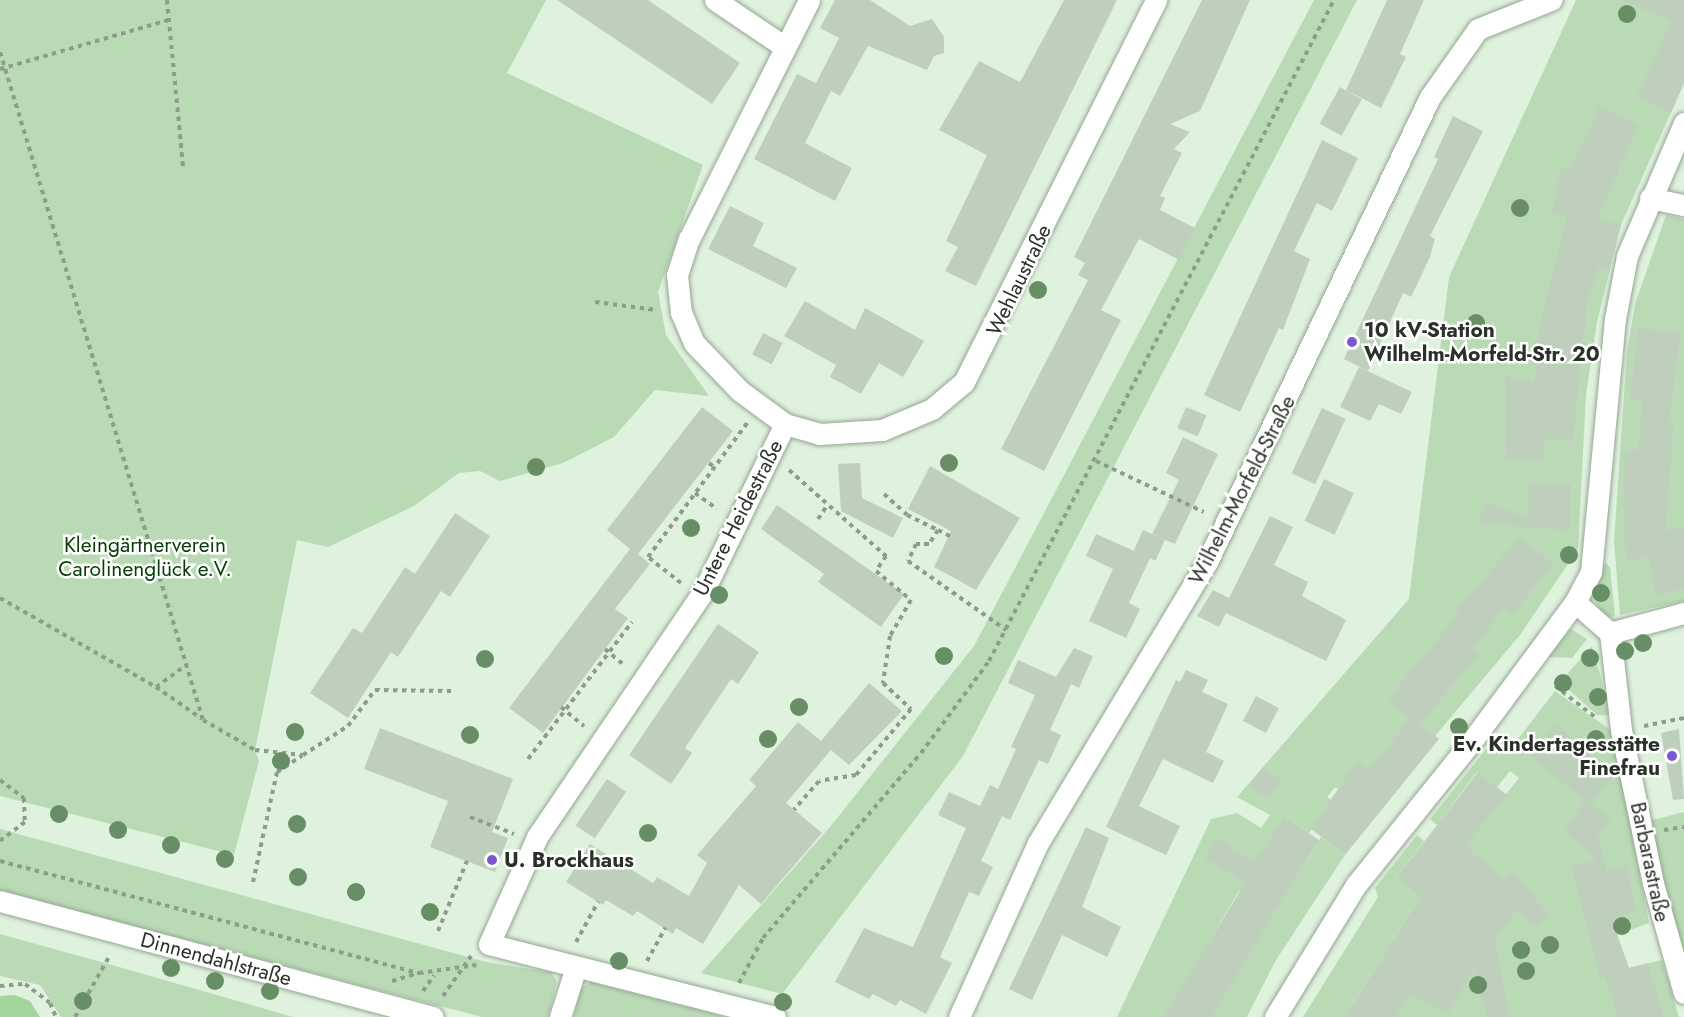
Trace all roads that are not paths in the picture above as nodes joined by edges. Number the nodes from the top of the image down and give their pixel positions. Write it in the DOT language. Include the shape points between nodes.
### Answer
graph roads {
  1 [pos="715,0"];
  2 [pos="809,0"];
  3 [pos="1156,0"];
  4 [pos="1551,0"];
  5 [pos="785,47"];
  6 [pos="1684,123"];
  7 [pos="1650,198"];
  8 [pos="1684,205"];
  9 [pos="785,424"];
  10 [pos="1575,602"];
  11 [pos="1684,612"];
  12 [pos="1610,633"];
  13 [pos="0,901"];
  14 [pos="570,966"];
  15 [pos="1684,993"];
  16 [pos="432,1017"];
  17 [pos="560,1017"];
  18 [pos="774,1017"];
  19 [pos="959,1017"];
  20 [pos="1275,1017"];
  1 -- 5 [label="street"];
  2 -- 5 [label="street, Untere Heidestraße"];
  3 -- 9 [label="street, Wehlaustraße" via="964,382 932,409 882,430 820,434"];
  4 -- 19 [label="street, Wilhelm-Morfeld-Straße" via="1519,15 1495,17 1478,28 1430,97 1227,523 1168,631 1038,843"];
  5 -- 9 [label="street, Untere Heidestraße" via="689,239 677,275 681,313 709,362"];
  6 -- 7 [label="street"];
  7 -- 8 [label="street"];
  7 -- 10 [label="street" via="1628,256 1615,319 1601,507 1591,572"];
  9 -- 14 [label="street, Untere Heidestraße" via="703,592 535,842 489,944"];
  10 -- 12 [label="street"];
  10 -- 20 [label="street" via="1362,877"];
  11 -- 12 [label="street"];
  12 -- 15 [label="street, Barbarastraße" via="1621,730 1653,883"];
  13 -- 16 [label="street, Dinnendahlstraße"];
  14 -- 17 [label="street"];
  14 -- 18 [label="street"];
}
